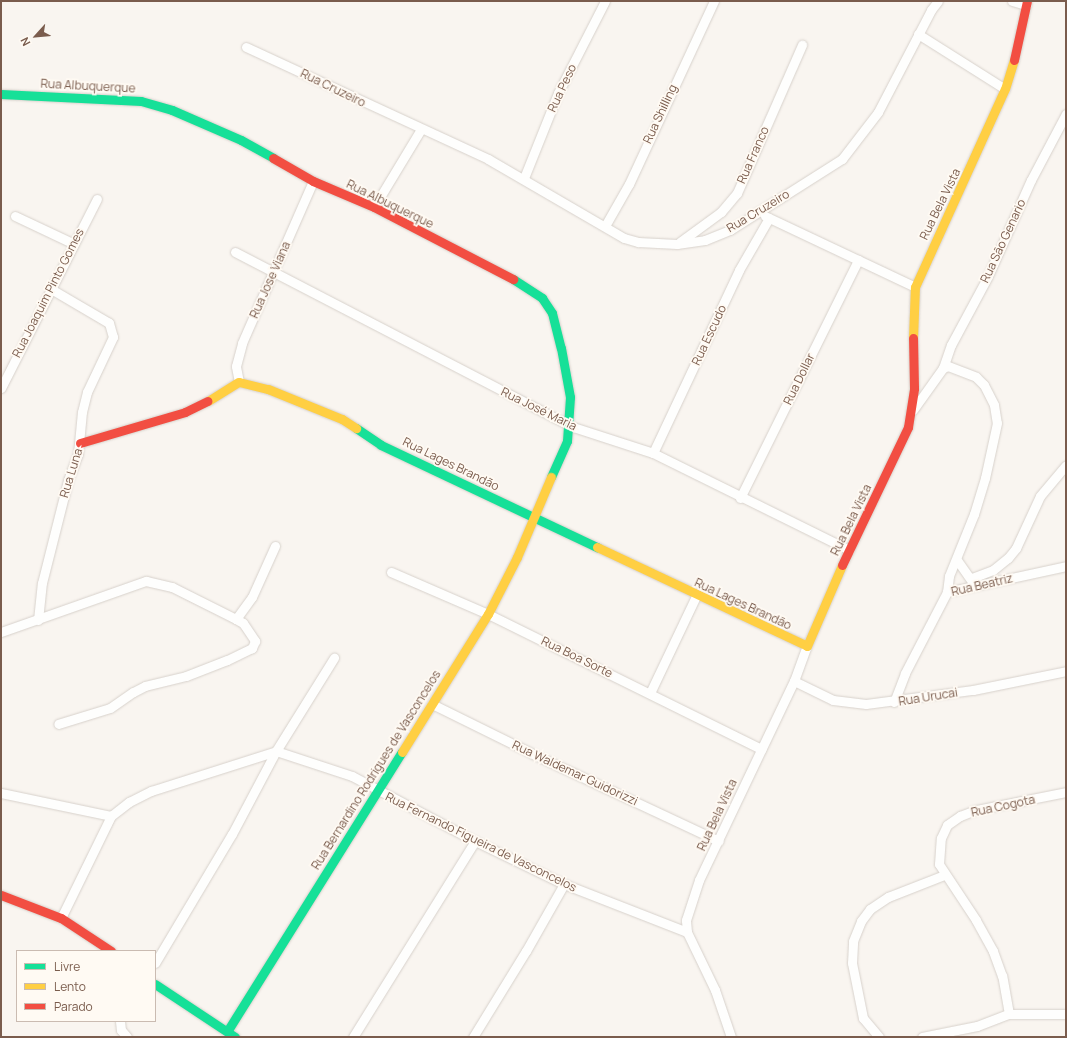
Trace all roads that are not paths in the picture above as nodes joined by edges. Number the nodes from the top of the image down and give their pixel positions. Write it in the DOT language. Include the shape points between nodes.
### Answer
graph roads {
  1 [pos="605,1"];
  2 [pos="714,1"];
  3 [pos="938,1"];
  4 [pos="1012,1"];
  5 [pos="1026,3"];
  6 [pos="918,34"];
  7 [pos="802,45"];
  8 [pos="246,47"];
  9 [pos="1006,89"];
  10 [pos="1,94"];
  11 [pos="1066,114"];
  12 [pos="421,129"];
  13 [pos="524,178"];
  14 [pos="313,181"];
  15 [pos="97,199"];
  16 [pos="374,207"];
  17 [pos="760,211"];
  18 [pos="15,216"];
  19 [pos="769,218"];
  20 [pos="605,226"];
  21 [pos="72,243"];
  22 [pos="677,244"];
  23 [pos="235,252"];
  24 [pos="858,260"];
  25 [pos="274,272"];
  26 [pos="915,287"];
  27 [pos="50,289"];
  28 [pos="943,368"];
  29 [pos="239,382"];
  30 [pos="1,388"];
  31 [pos="913,410"];
  32 [pos="570,426"];
  33 [pos="80,443"];
  34 [pos="653,453"];
  35 [pos="1066,465"];
  36 [pos="740,498"];
  37 [pos="535,518"];
  38 [pos="275,546"];
  39 [pos="849,550"];
  40 [pos="957,560"];
  41 [pos="1066,566"];
  42 [pos="391,572"];
  43 [pos="973,582"];
  44 [pos="947,592"];
  45 [pos="696,596"];
  46 [pos="488,614"];
  47 [pos="236,619"];
  48 [pos="38,620"];
  49 [pos="1,632"];
  50 [pos="807,646"];
  51 [pos="334,658"];
  52 [pos="1066,671"];
  53 [pos="794,681"];
  54 [pos="650,693"];
  55 [pos="894,702"];
  56 [pos="432,704"];
  57 [pos="58,724"];
  58 [pos="761,748"];
  59 [pos="276,751"];
  60 [pos="377,791"];
  61 [pos="1066,792"];
  62 [pos="1,793"];
  63 [pos="111,816"];
  64 [pos="475,841"];
  65 [pos="719,841"];
  66 [pos="944,875"];
  67 [pos="564,884"];
  68 [pos="1,895"];
  69 [pos="61,918"];
  70 [pos="687,932"];
  71 [pos="109,950"];
  72 [pos="156,961"];
  73 [pos="156,985"];
  74 [pos="1009,1014"];
  75 [pos="1066,1014"];
  76 [pos="120,1022"];
  77 [pos="231,1034"];
  78 [pos="127,1037"];
  79 [pos="353,1037"];
  80 [pos="473,1037"];
  81 [pos="731,1037"];
  82 [pos="879,1037"];
  83 [pos="922,1037"];
  1 -- 13 [label="street, Rua Peso" via="558,93"];
  2 -- 20 [label="street, Rua Shilling" via="629,184"];
  3 -- 6 [label="street, Rua Cruzeiro"];
  4 -- 5 [label="street"];
  5 -- 9 [label="street, Rua Bela Vista" via="1020,41"];
  6 -- 9 [label="street"];
  6 -- 17 [label="street, Rua Cruzeiro" via="878,112 842,159"];
  7 -- 22 [label="street, Rua Franco" via="737,193 711,221"];
  8 -- 12 [label="street, Rua Cruzeiro"];
  9 -- 26 [label="street, Rua Bela Vista"];
  10 -- 14 [label="street, Rua Albuquerque" via="107,98 149,103 172,110 241,140"];
  11 -- 28 [label="street, Rua Sāo Genario" via="1031,180 988,276 951,345"];
  12 -- 13 [label="street, Rua Cruzeiro"];
  12 -- 16 [label="street"];
  13 -- 20 [label="street, Rua Cruzeiro"];
  14 -- 16 [label="street, Rua Albuquerque"];
  14 -- 25 [label="street, Rua Jose Viana"];
  15 -- 21 [label="street, Rua Joaquim Pinto Gomes"];
  16 -- 32 [label="street, Rua Albuquerque" via="524,285 542,298 552,313 561,348 570,397"];
  17 -- 19 [label="street"];
  17 -- 22 [label="street, Rua Cruzeiro" via="730,230 705,240"];
  18 -- 21 [label="street"];
  19 -- 24 [label="street"];
  19 -- 34 [label="street, Rua Escudo" via="739,270"];
  20 -- 22 [label="street, Rua Cruzeiro" via="624,238 638,242"];
  21 -- 27 [label="street, Rua Joaquim Pinto Gomes"];
  23 -- 25 [label="street, Rua José Maria"];
  24 -- 26 [label="street"];
  24 -- 36 [label="street, Rua Dollar"];
  25 -- 29 [label="street, Rua Jose Viana" via="237,357"];
  25 -- 32 [label="street, Rua José Maria"];
  26 -- 31 [label="street, Rua Bela Vista" via="912,313"];
  27 -- 30 [label="street, Rua Joaquim Pinto Gomes"];
  27 -- 33 [label="street, Rua Luna" via="109,323 113,337 87,392 82,412"];
  28 -- 31 [label="street, Rua Sāo Genario"];
  28 -- 40 [label="street" via="955,367 984,384 994,406 997,423 985,478"];
  29 -- 33 [label="street" via="218,396 185,412"];
  29 -- 37 [label="street, Rua Lages Brandão" via="287,395 342,419 381,444"];
  31 -- 39 [label="street, Rua Bela Vista" via="908,427"];
  32 -- 34 [label="street, Rua José Maria"];
  32 -- 37 [label="street, Rua Albuquerque" via="567,441"];
  33 -- 48 [label="street, Rua Luna" via="42,583"];
  34 -- 36 [label="street, Rua José Maria"];
  35 -- 43 [label="street" via="1040,496 1016,548 993,570"];
  36 -- 39 [label="street, Rua José Maria"];
  37 -- 45 [label="street, Rua Lages Brandão"];
  37 -- 46 [label="street, Rua Bernardino Rodrigues de Vasconcelos"];
  38 -- 47 [label="street" via="252,597"];
  39 -- 50 [label="street, Rua Bela Vista"];
  40 -- 43 [label="street"];
  40 -- 44 [label="street" via="949,576"];
  41 -- 43 [label="street, Rua Beatriz"];
  42 -- 46 [label="street, Rua Boa Sorte"];
  43 -- 44 [label="street, Rua Beatriz"];
  44 -- 55 [label="street, Rua Beatriz" via="905,673"];
  45 -- 50 [label="street, Rua Lages Brandão"];
  45 -- 54 [label="street"];
  46 -- 54 [label="street, Rua Boa Sorte"];
  46 -- 56 [label="street, Rua Bernardino Rodrigues de Vasconcelos"];
  47 -- 48 [label="street" via="172,587 146,581"];
  47 -- 57 [label="street" via="252,635 255,641 252,648 186,676 139,689 110,708"];
  48 -- 49 [label="street"];
  50 -- 53 [label="street, Rua Bela Vista"];
  51 -- 59 [label="street"];
  52 -- 55 [label="street, Rua Urucai"];
  53 -- 55 [label="street, Rua Urucai" via="833,700 866,704"];
  53 -- 58 [label="street, Rua Bela Vista"];
  54 -- 58 [label="street, Rua Boa Sorte"];
  56 -- 60 [label="street, Rua Bernardino Rodrigues de Vasconcelos"];
  56 -- 65 [label="street, Rua Waldemar Guidorizzi"];
  58 -- 65 [label="street, Rua Bela Vista"];
  59 -- 60 [label="street, Rua Fernando Figueira de Vasconcelos" via="352,776"];
  59 -- 63 [label="street" via="151,791 129,802"];
  59 -- 72 [label="street" via="232,834"];
  60 -- 64 [label="street, Rua Fernando Figueira de Vasconcelos"];
  60 -- 77 [label="street, Rua Bernardino Rodrigues de Vasconcelos"];
  61 -- 66 [label="street, Rua Cogota" via="976,810 960,816 947,825 941,838 939,864"];
  62 -- 63 [label="street"];
  63 -- 69 [label="street"];
  64 -- 67 [label="street, Rua Fernando Figueira de Vasconcelos"];
  64 -- 79 [label="street"];
  65 -- 70 [label="street, Rua Bela Vista" via="690,905 686,920"];
  66 -- 74 [label="street, Rua Cogota" via="976,920 993,951 1002,976"];
  66 -- 82 [label="street" via="888,897 870,909 861,921 853,941 852,963 864,1018"];
  67 -- 70 [label="street, Rua Fernando Figueira de Vasconcelos"];
  67 -- 80 [label="street"];
  68 -- 69 [label="street"];
  69 -- 71 [label="street"];
  70 -- 81 [label="street, Rua Bela Vista" via="715,990"];
  73 -- 77 [label="street"];
  74 -- 75 [label="street"];
  74 -- 83 [label="street" via="977,1026"];
  76 -- 78 [label="street" via="121,1030"];
}
